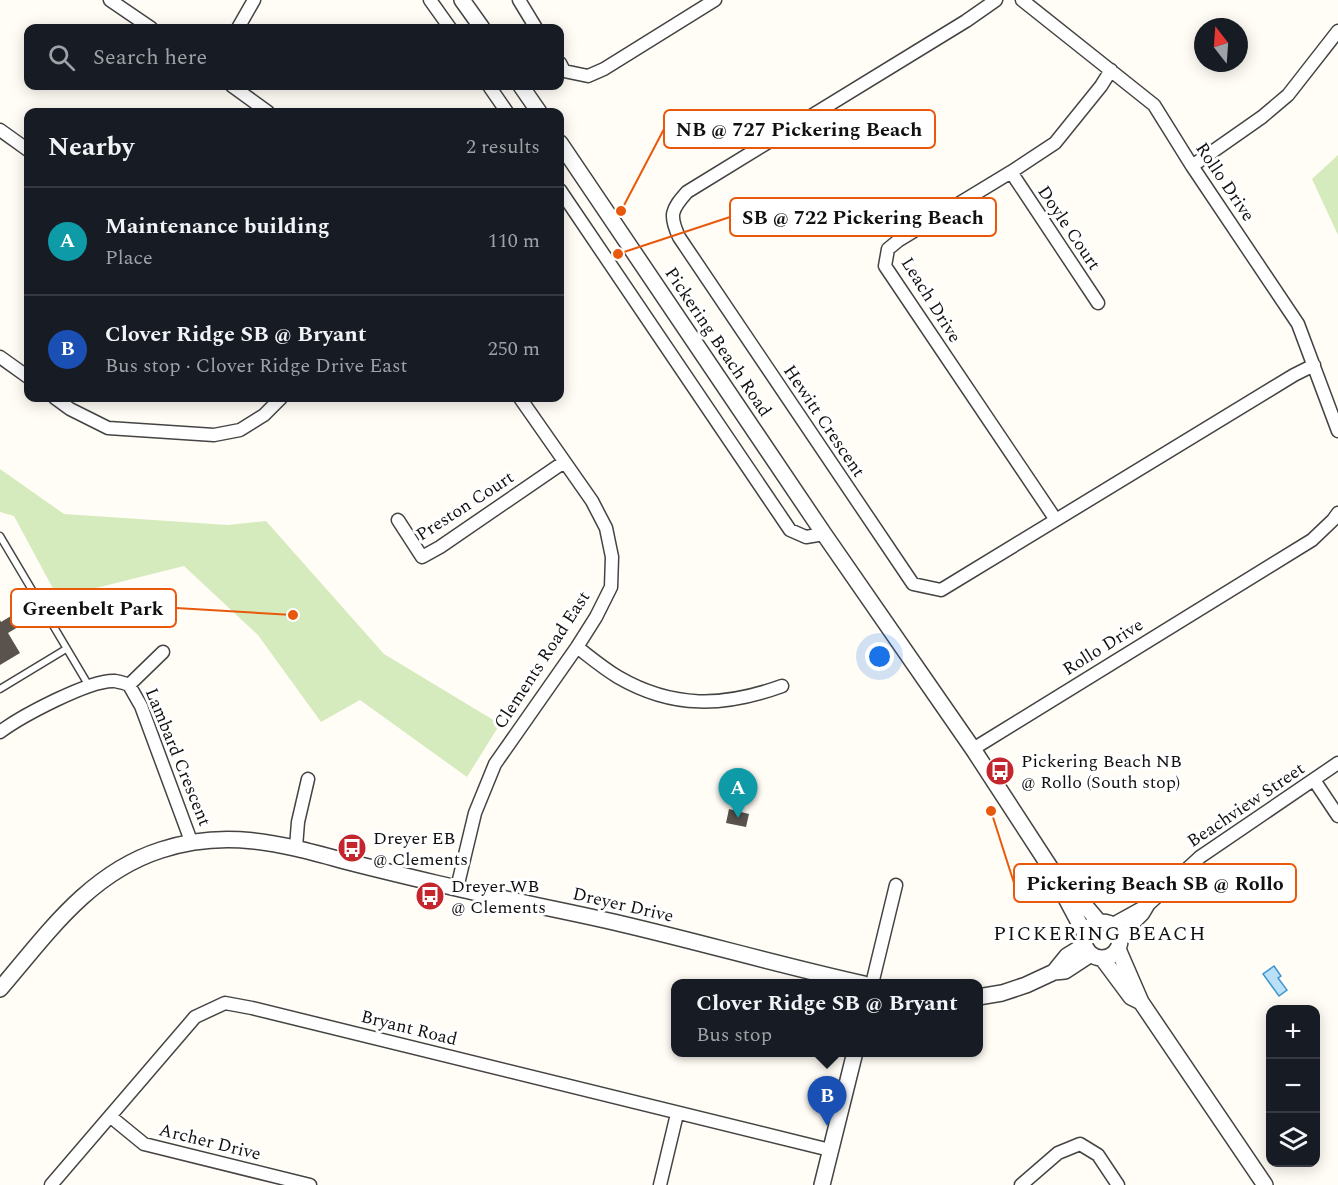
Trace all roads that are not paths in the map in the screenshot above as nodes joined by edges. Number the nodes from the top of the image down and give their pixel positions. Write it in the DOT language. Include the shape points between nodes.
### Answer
graph roads {
  1 [pos="110,0"];
  2 [pos="254,0"];
  3 [pos="430,0"];
  4 [pos="462,0"];
  5 [pos="519,0"];
  6 [pos="715,0"];
  7 [pos="996,0"];
  8 [pos="1022,0"];
  9 [pos="145,24"];
  10 [pos="240,24"];
  11 [pos="447,24"];
  12 [pos="479,24"];
  13 [pos="534,24"];
  14 [pos="1338,31"];
  15 [pos="564,70"];
  16 [pos="1111,70"];
  17 [pos="238,90"];
  18 [pos="492,90"];
  19 [pos="524,90"];
  20 [pos="262,108"];
  21 [pos="504,108"];
  22 [pos="536,108"];
  23 [pos="0,130"];
  24 [pos="24,147"];
  25 [pos="564,148"];
  26 [pos="1192,166"];
  27 [pos="1011,172"];
  28 [pos="564,196"];
  29 [pos="1098,303"];
  30 [pos="0,357"];
  31 [pos="1314,366"];
  32 [pos="24,374"];
  33 [pos="60,402"];
  34 [pos="276,402"];
  35 [pos="523,402"];
  36 [pos="1338,431"];
  37 [pos="564,462"];
  38 [pos="1338,513"];
  39 [pos="398,520"];
  40 [pos="1056,520"];
  41 [pos="824,534"];
  42 [pos="0,536"];
  43 [pos="577,647"];
  44 [pos="66,649"];
  45 [pos="163,652"];
  46 [pos="129,685"];
  47 [pos="89,686"];
  48 [pos="782,686"];
  49 [pos="0,689"];
  50 [pos="0,732"];
  51 [pos="973,749"];
  52 [pos="1338,763"];
  53 [pos="308,779"];
  54 [pos="1314,780"];
  55 [pos="1338,816"];
  56 [pos="191,841"];
  57 [pos="296,847"];
  58 [pos="1057,878"];
  59 [pos="896,885"];
  60 [pos="457,888"];
  61 [pos="1112,933"];
  62 [pos="1091,948"];
  63 [pos="844,979"];
  64 [pos="873,979"];
  65 [pos="0,989"];
  66 [pos="983,996"];
  67 [pos="1141,1002"];
  68 [pos="854,1057"];
  69 [pos="677,1114"];
  70 [pos="111,1117"];
  71 [pos="830,1150"];
  72 [pos="51,1185"];
  73 [pos="310,1185"];
  74 [pos="660,1185"];
  75 [pos="822,1185"];
  76 [pos="1021,1185"];
  77 [pos="1118,1185"];
  78 [pos="1265,1185"];
  1 -- 9 [label="street"];
  2 -- 10 [label="street"];
  3 -- 11 [label="street"];
  4 -- 12 [label="street"];
  5 -- 13 [label="street"];
  6 -- 15 [label="street" via="588,76"];
  7 -- 40 [label="street, Hewitt Crescent" via="687,192 674,207 673,224 914,584 940,590"];
  8 -- 16 [label="street, Rollo Drive"];
  14 -- 26 [label="street" via="1288,95"];
  16 -- 26 [label="street, Rollo Drive" via="1154,105"];
  16 -- 27 [label="street, Leach Drive" via="1055,143"];
  17 -- 20 [label="street"];
  18 -- 21 [label="street"];
  19 -- 22 [label="street"];
  23 -- 24 [label="street"];
  25 -- 41 [label="street, Pickering Beach Road"];
  26 -- 31 [label="street, Rollo Drive" via="1298,324"];
  27 -- 29 [label="street, Doyle Court"];
  27 -- 40 [label="street, Leach Drive" via="899,240 888,249 885,266"];
  28 -- 41 [label="street" via="790,530 806,537"];
  30 -- 32 [label="street"];
  31 -- 36 [label="street, Rollo Drive"];
  31 -- 40 [label="street, Hewitt Crescent"];
  33 -- 34 [label="street" via="108,428 214,435 240,430"];
  35 -- 37 [label="street, Clements Road East"];
  37 -- 39 [label="street, Preston Court" via="422,557"];
  37 -- 43 [label="street, Clements Road East" via="606,528 612,557 611,587"];
  38 -- 51 [label="street, Rollo Drive" via="1312,540"];
  41 -- 51 [label="street, Pickering Beach Road"];
  42 -- 44 [label="lane"];
  43 -- 48 [label="street" via="644,691 691,702 722,702"];
  43 -- 60 [label="street, Clements Road East" via="495,764 475,813"];
  44 -- 47 [label="lane"];
  44 -- 49 [label="lane"];
  45 -- 46 [label="street"];
  46 -- 47 [label="street, Lambard Crescent" via="114,681"];
  46 -- 56 [label="street, Lambard Crescent" via="141,706"];
  47 -- 50 [label="street, Lambard Crescent"];
  51 -- 58 [label="street, Pickering Beach Road"];
  52 -- 54 [label="street, Beachview Street"];
  53 -- 57 [label="street"];
  54 -- 55 [label="street"];
  54 -- 61 [label="street, Beachview Street" via="1200,857"];
  56 -- 57 [label="street, Dreyer Drive" via="226,838"];
  56 -- 65 [label="street, Dreyer Drive" via="132,861 82,895"];
  57 -- 60 [label="street, Dreyer Drive"];
  58 -- 61 [label="street, Pickering Beach Road"];
  58 -- 62 [label="street, Pickering Beach Road"];
  59 -- 64 [label="street"];
  60 -- 63 [label="street, Dreyer Drive" via="620,923"];
  61 -- 62 [label="street" via="1093,925"];
  61 -- 62 [label="street" via="1110,957"];
  61 -- 67 [label="street, Pickering Beach Road"];
  62 -- 66 [label="street" via="1066,956 1054,972 1026,985"];
  62 -- 67 [label="street, Pickering Beach Road" via="1131,998"];
  67 -- 78 [label="street, Pickering Beach Road"];
  68 -- 71 [label="street"];
  69 -- 70 [label="street, Bryant Road" via="225,1003 195,1017"];
  69 -- 71 [label="street, Bryant Road"];
  69 -- 74 [label="street"];
  70 -- 72 [label="street, Bryant Road"];
  70 -- 73 [label="street, Archer Drive" via="144,1144"];
  71 -- 75 [label="street"];
  76 -- 77 [label="street" via="1058,1153 1080,1144 1098,1155"];
}
